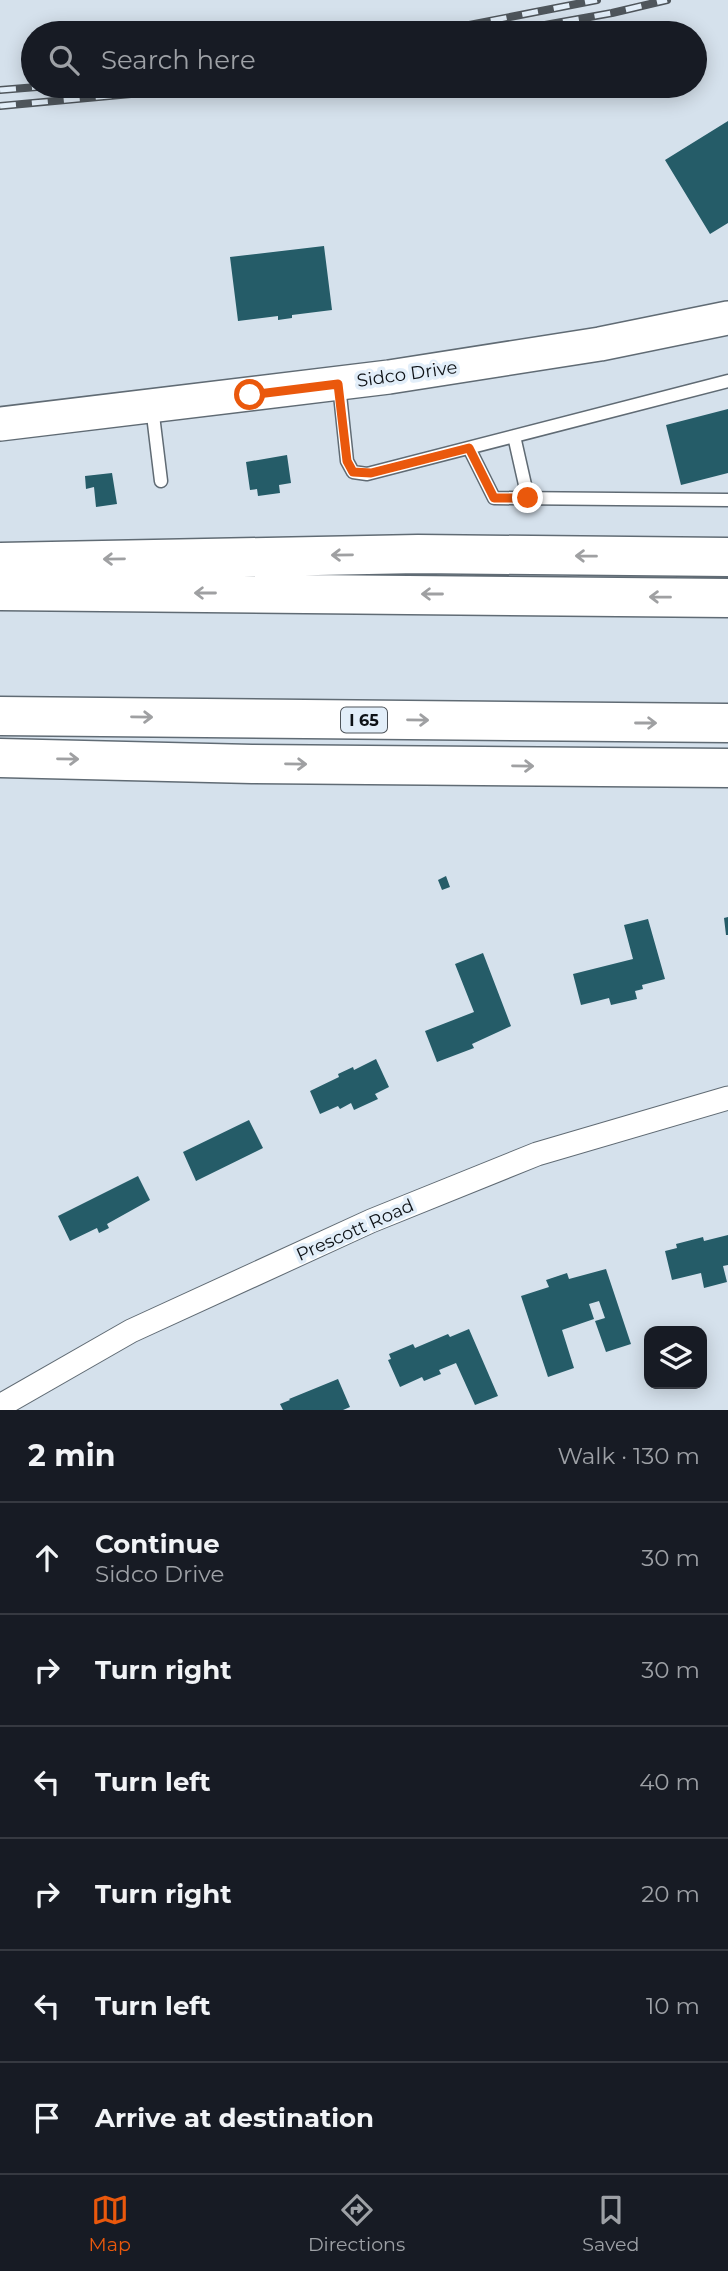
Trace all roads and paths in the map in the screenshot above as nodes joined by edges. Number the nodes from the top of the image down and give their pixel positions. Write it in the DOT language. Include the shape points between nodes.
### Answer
graph roads {
  1 [pos="728,318"];
  2 [pos="728,381"];
  3 [pos="338,384"];
  4 [pos="152,407"];
  5 [pos="0,424"];
  6 [pos="514,436"];
  7 [pos="469,448"];
  8 [pos="161,481"];
  9 [pos="528,498"];
  10 [pos="728,500"];
  11 [pos="728,557"];
  12 [pos="0,562"];
  13 [pos="0,591"];
  14 [pos="728,598"];
  15 [pos="0,716"];
  16 [pos="728,723"];
  17 [pos="0,758"];
  18 [pos="728,768"];
  19 [pos="728,1098"];
  20 [pos="0,1406"];
  1 -- 3 [label="main road, Sidco Drive" via="516,359"];
  2 -- 6 [label="lane"];
  3 -- 4 [label="main road, Sidco Drive"];
  3 -- 7 [label="lane" via="347,461 353,472 371,473"];
  4 -- 5 [label="main road, Sidco Drive"];
  4 -- 8 [label="lane"];
  6 -- 7 [label="lane"];
  6 -- 9 [label="lane"];
  7 -- 9 [label="lane" via="494,498"];
  9 -- 10 [label="lane"];
  11 -- 12 [label="highway, one-way" via="418,554"];
  14 -- 13 [label="highway, one-way"];
  15 -- 16 [label="highway, I 65, one-way"];
  17 -- 18 [label="highway, one-way"];
  19 -- 20 [label="street, Prescott Road" via="537,1154 370,1221 131,1331"];
}
